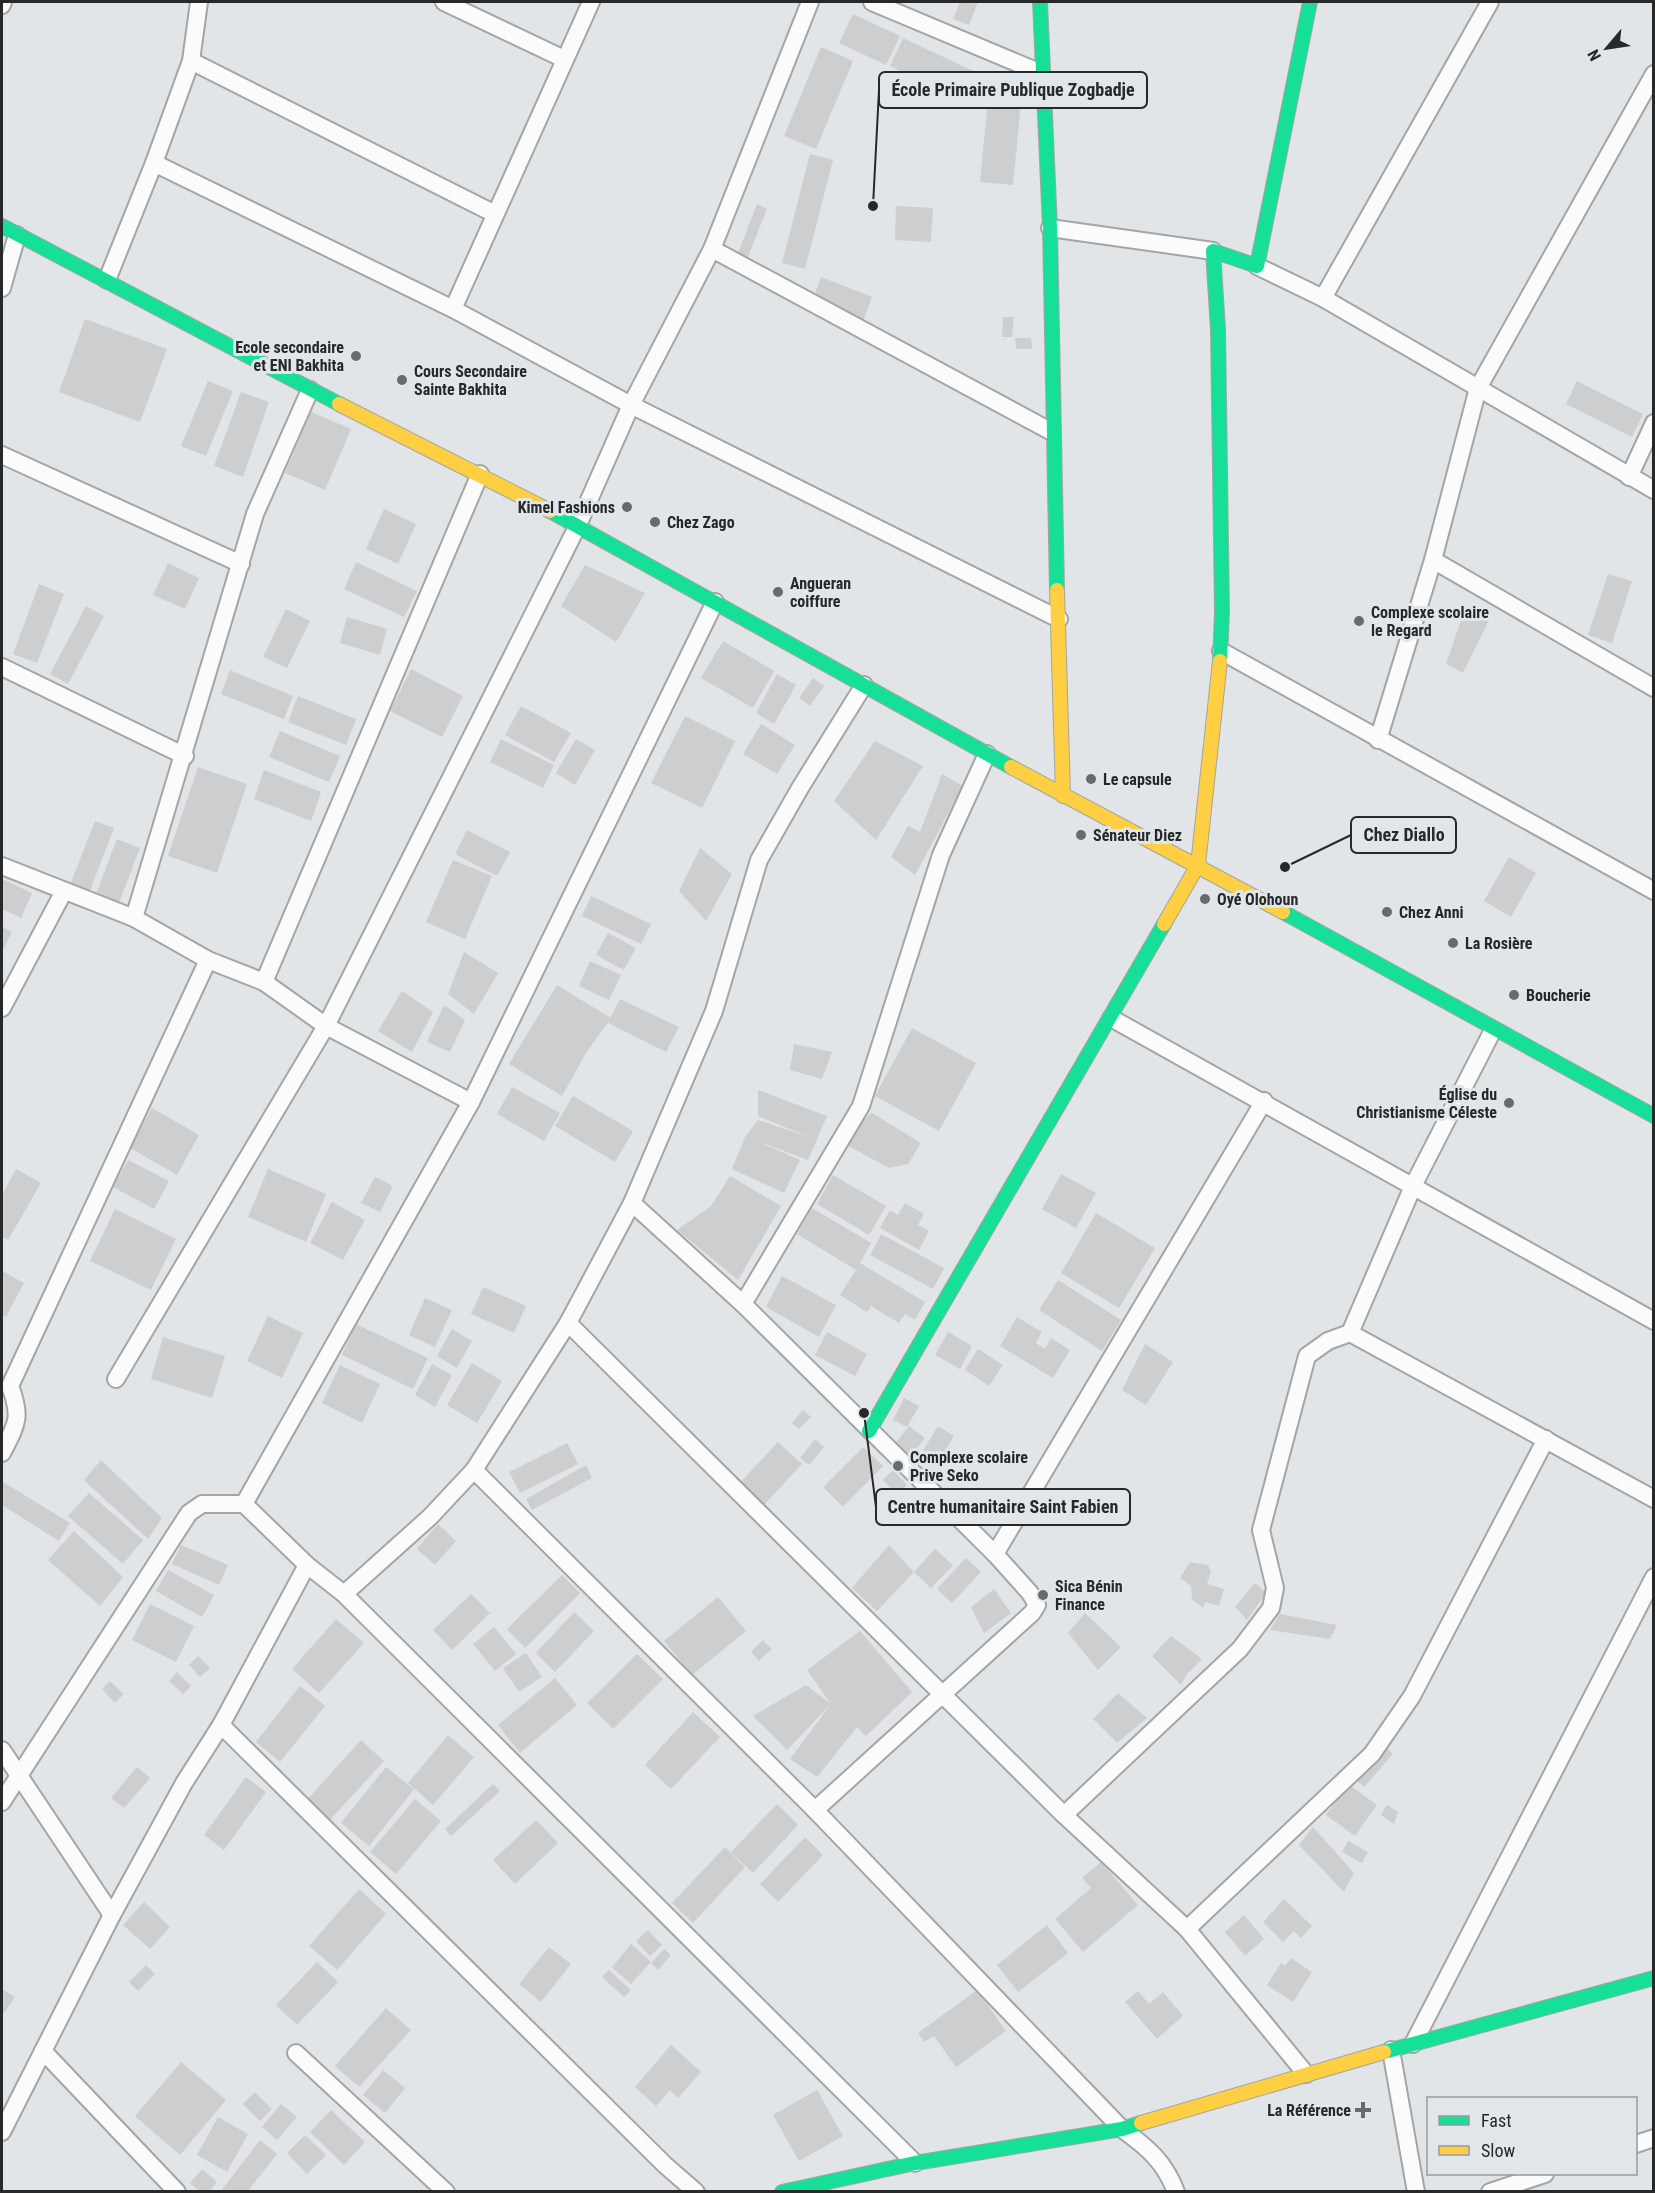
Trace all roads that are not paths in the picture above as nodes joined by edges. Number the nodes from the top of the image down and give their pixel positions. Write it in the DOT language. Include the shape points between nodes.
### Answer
graph roads {
  1 [pos="200,2"];
  2 [pos="444,2"];
  3 [pos="591,2"];
  4 [pos="810,2"];
  5 [pos="872,2"];
  6 [pos="1040,2"];
  7 [pos="1310,2"];
  8 [pos="1490,2"];
  9 [pos="564,59"];
  10 [pos="191,61"];
  11 [pos="1041,73"];
  12 [pos="1653,74"];
  13 [pos="154,164"];
  14 [pos="495,214"];
  15 [pos="2,226"];
  16 [pos="1050,228"];
  17 [pos="17,235"];
  18 [pos="712,249"];
  19 [pos="1213,251"];
  20 [pos="1257,266"];
  21 [pos="107,280"];
  22 [pos="2,288"];
  23 [pos="1323,298"];
  24 [pos="453,309"];
  25 [pos="1478,388"];
  26 [pos="310,390"];
  27 [pos="632,405"];
  28 [pos="1653,423"];
  29 [pos="1052,432"];
  30 [pos="2,455"];
  31 [pos="480,474"];
  32 [pos="1629,477"];
  33 [pos="1653,490"];
  34 [pos="578,525"];
  35 [pos="1433,560"];
  36 [pos="241,564"];
  37 [pos="715,602"];
  38 [pos="1059,619"];
  39 [pos="1221,651"];
  40 [pos="2,667"];
  41 [pos="864,685"];
  42 [pos="1653,688"];
  43 [pos="1378,740"];
  44 [pos="987,754"];
  45 [pos="185,756"];
  46 [pos="1063,796"];
  47 [pos="1198,865"];
  48 [pos="2,866"];
  49 [pos="64,891"];
  50 [pos="1653,891"];
  51 [pos="134,918"];
  52 [pos="208,960"];
  53 [pos="264,982"];
  54 [pos="2,1008"];
  55 [pos="1111,1018"];
  56 [pos="326,1026"];
  57 [pos="1493,1030"];
  58 [pos="1264,1101"];
  59 [pos="471,1102"];
  60 [pos="1653,1116"];
  61 [pos="1414,1184"];
  62 [pos="632,1203"];
  63 [pos="743,1304"];
  64 [pos="1653,1321"];
  65 [pos="568,1323"];
  66 [pos="1350,1333"];
  67 [pos="116,1379"];
  68 [pos="4,1384"];
  69 [pos="869,1431"];
  70 [pos="1546,1438"];
  71 [pos="2,1453"];
  72 [pos="474,1470"];
  73 [pos="1653,1500"];
  74 [pos="244,1504"];
  75 [pos="995,1554"];
  76 [pos="307,1565"];
  77 [pos="1653,1576"];
  78 [pos="344,1594"];
  79 [pos="941,1693"];
  80 [pos="221,1725"];
  81 [pos="2,1749"];
  82 [pos="17,1774"];
  83 [pos="2,1802"];
  84 [pos="815,1809"];
  85 [pos="1064,1815"];
  86 [pos="112,1915"];
  87 [pos="1187,1929"];
  88 [pos="1653,1978"];
  89 [pos="1413,2044"];
  90 [pos="1391,2050"];
  91 [pos="43,2051"];
  92 [pos="296,2053"];
  93 [pos="1306,2074"];
  94 [pos="1122,2129"];
  95 [pos="2,2132"];
  96 [pos="1653,2138"];
  97 [pos="1637,2143"];
  98 [pos="915,2163"];
  99 [pos="1542,2175"];
  100 [pos="177,2192"];
  101 [pos="446,2192"];
  102 [pos="696,2192"];
  103 [pos="782,2192"];
  104 [pos="1176,2192"];
  105 [pos="1416,2192"];
  106 [pos="1490,2192"];
  1 -- 10 [label="street"];
  2 -- 9 [label="street"];
  3 -- 9 [label="street"];
  4 -- 18 [label="street"];
  5 -- 11 [label="street"];
  6 -- 11 [label="street"];
  7 -- 20 [label="street"];
  8 -- 23 [label="street"];
  9 -- 14 [label="street"];
  10 -- 13 [label="street"];
  10 -- 14 [label="street"];
  11 -- 16 [label="street"];
  12 -- 25 [label="street"];
  13 -- 21 [label="street"];
  13 -- 24 [label="street"];
  14 -- 24 [label="street"];
  15 -- 17 [label="street"];
  16 -- 19 [label="street"];
  16 -- 29 [label="street"];
  17 -- 21 [label="street"];
  17 -- 22 [label="street"];
  18 -- 27 [label="street"];
  18 -- 29 [label="street"];
  19 -- 20 [label="street"];
  19 -- 39 [label="street" via="1218,329"];
  20 -- 23 [label="street"];
  21 -- 26 [label="street"];
  23 -- 25 [label="street"];
  24 -- 27 [label="street"];
  25 -- 32 [label="street"];
  25 -- 35 [label="street"];
  26 -- 31 [label="street"];
  26 -- 36 [label="street" via="255,514"];
  27 -- 34 [label="street"];
  27 -- 38 [label="street"];
  28 -- 32 [label="street"];
  29 -- 38 [label="street"];
  30 -- 36 [label="street"];
  31 -- 34 [label="street"];
  31 -- 53 [label="street"];
  32 -- 33 [label="street"];
  34 -- 37 [label="street"];
  34 -- 56 [label="street"];
  35 -- 42 [label="street"];
  35 -- 43 [label="street"];
  36 -- 45 [label="street"];
  37 -- 41 [label="street"];
  37 -- 59 [label="street"];
  38 -- 46 [label="street"];
  39 -- 43 [label="street"];
  39 -- 47 [label="street"];
  40 -- 45 [label="street"];
  41 -- 44 [label="street"];
  41 -- 62 [label="street" via="759,860 714,1011"];
  43 -- 50 [label="street"];
  44 -- 46 [label="street"];
  44 -- 63 [label="street" via="941,855 861,1106"];
  45 -- 51 [label="street"];
  46 -- 47 [label="street"];
  47 -- 55 [label="street"];
  47 -- 57 [label="street"];
  48 -- 49 [label="street"];
  49 -- 51 [label="street"];
  49 -- 54 [label="street"];
  51 -- 52 [label="street"];
  52 -- 53 [label="street"];
  52 -- 68 [label="street"];
  53 -- 56 [label="street"];
  55 -- 58 [label="street"];
  55 -- 69 [label="street"];
  56 -- 59 [label="street"];
  56 -- 67 [label="street"];
  57 -- 60 [label="street"];
  57 -- 61 [label="street"];
  58 -- 61 [label="street"];
  58 -- 75 [label="street"];
  59 -- 74 [label="street"];
  61 -- 64 [label="street"];
  61 -- 66 [label="street"];
  62 -- 63 [label="street"];
  62 -- 65 [label="street"];
  63 -- 69 [label="street"];
  65 -- 72 [label="street"];
  65 -- 79 [label="street"];
  66 -- 70 [label="street"];
  66 -- 85 [label="street" via="1328,1341 1307,1356 1261,1530 1275,1588 1270,1608 1240,1649"];
  68 -- 71 [label="street" via="18,1406 18,1424"];
  69 -- 75 [label="street"];
  70 -- 73 [label="street"];
  70 -- 87 [label="street" via="1390,1732 1372,1754"];
  72 -- 78 [label="street"];
  72 -- 84 [label="street"];
  74 -- 76 [label="street"];
  74 -- 82 [label="street" via="202,1504 189,1513"];
  75 -- 79 [label="street" via="1037,1605"];
  76 -- 78 [label="street"];
  76 -- 80 [label="street"];
  77 -- 89 [label="street"];
  78 -- 98 [label="street"];
  79 -- 84 [label="street"];
  79 -- 85 [label="street"];
  80 -- 86 [label="street"];
  80 -- 102 [label="street"];
  81 -- 82 [label="street"];
  82 -- 83 [label="street"];
  82 -- 86 [label="street"];
  84 -- 94 [label="street"];
  85 -- 87 [label="street"];
  86 -- 91 [label="street"];
  87 -- 93 [label="street"];
  88 -- 89 [label="street"];
  89 -- 90 [label="street"];
  90 -- 93 [label="street"];
  90 -- 105 [label="street"];
  91 -- 95 [label="street"];
  91 -- 100 [label="street"];
  92 -- 101 [label="street"];
  93 -- 94 [label="street"];
  94 -- 98 [label="street"];
  94 -- 104 [label="street" via="1152,2151 1168,2172"];
  96 -- 97 [label="street"];
  98 -- 103 [label="street"];
  99 -- 106 [label="street"];
}
